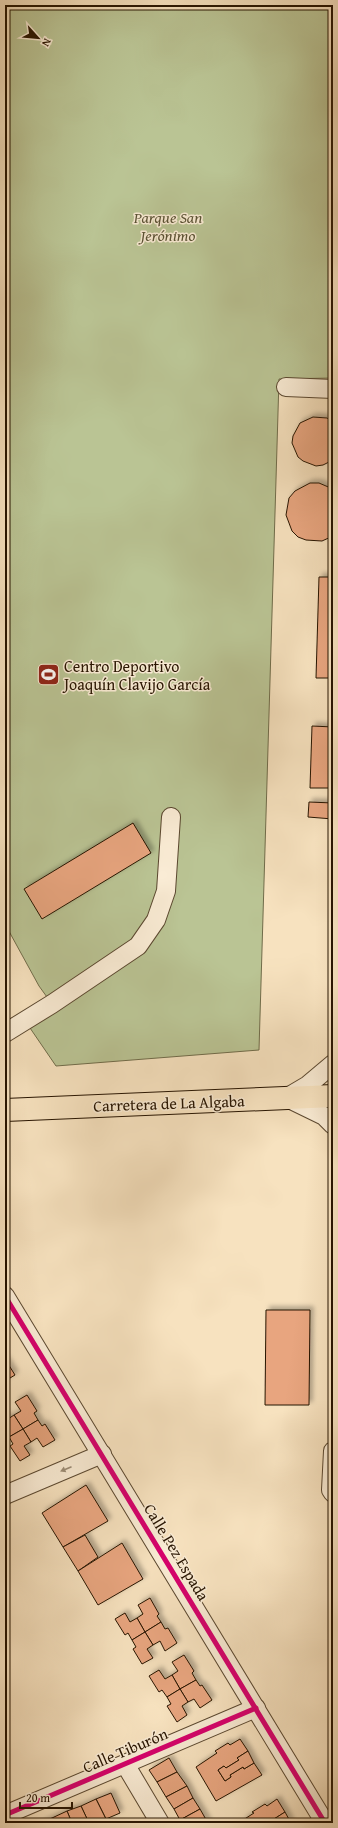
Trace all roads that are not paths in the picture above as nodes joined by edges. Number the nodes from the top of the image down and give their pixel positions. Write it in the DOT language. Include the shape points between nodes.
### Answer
graph roads {
  1 [pos="286,387"];
  2 [pos="333,389"];
  3 [pos="171,818"];
  4 [pos="5,1033"];
  5 [pos="333,1064"];
  6 [pos="333,1096"];
  7 [pos="5,1098"];
  8 [pos="286,1098"];
  9 [pos="42,1108"];
  10 [pos="5,1110"];
  11 [pos="333,1125"];
  12 [pos="5,1296"];
  13 [pos="333,1451"];
  14 [pos="102,1454"];
  15 [pos="333,1493"];
  16 [pos="5,1495"];
  17 [pos="256,1708"];
  18 [pos="125,1764"];
  19 [pos="5,1815"];
  20 [pos="160,1823"];
  21 [pos="325,1823"];
  1 -- 2 [label="street"];
  3 -- 4 [label="street" via="166,891 156,920 138,946"];
  5 -- 8 [label="street" via="308,1086"];
  6 -- 8 [label="main road, Carretera de La Algaba"];
  7 -- 9 [label="main road"];
  8 -- 9 [label="main road, Carretera de La Algaba"];
  8 -- 11 [label="street" via="324,1116"];
  9 -- 10 [label="main road, Carretera de La Algaba"];
  12 -- 14 [label="street, Calle Pez Espada"];
  13 -- 15 [label="street"];
  14 -- 16 [label="street, one-way"];
  14 -- 17 [label="street, Calle Pez Espada"];
  17 -- 18 [label="street, Calle Tiburón"];
  17 -- 21 [label="street, Calle Pez Espada"];
  18 -- 19 [label="street, Calle Tiburón"];
  18 -- 20 [label="street"];
}
